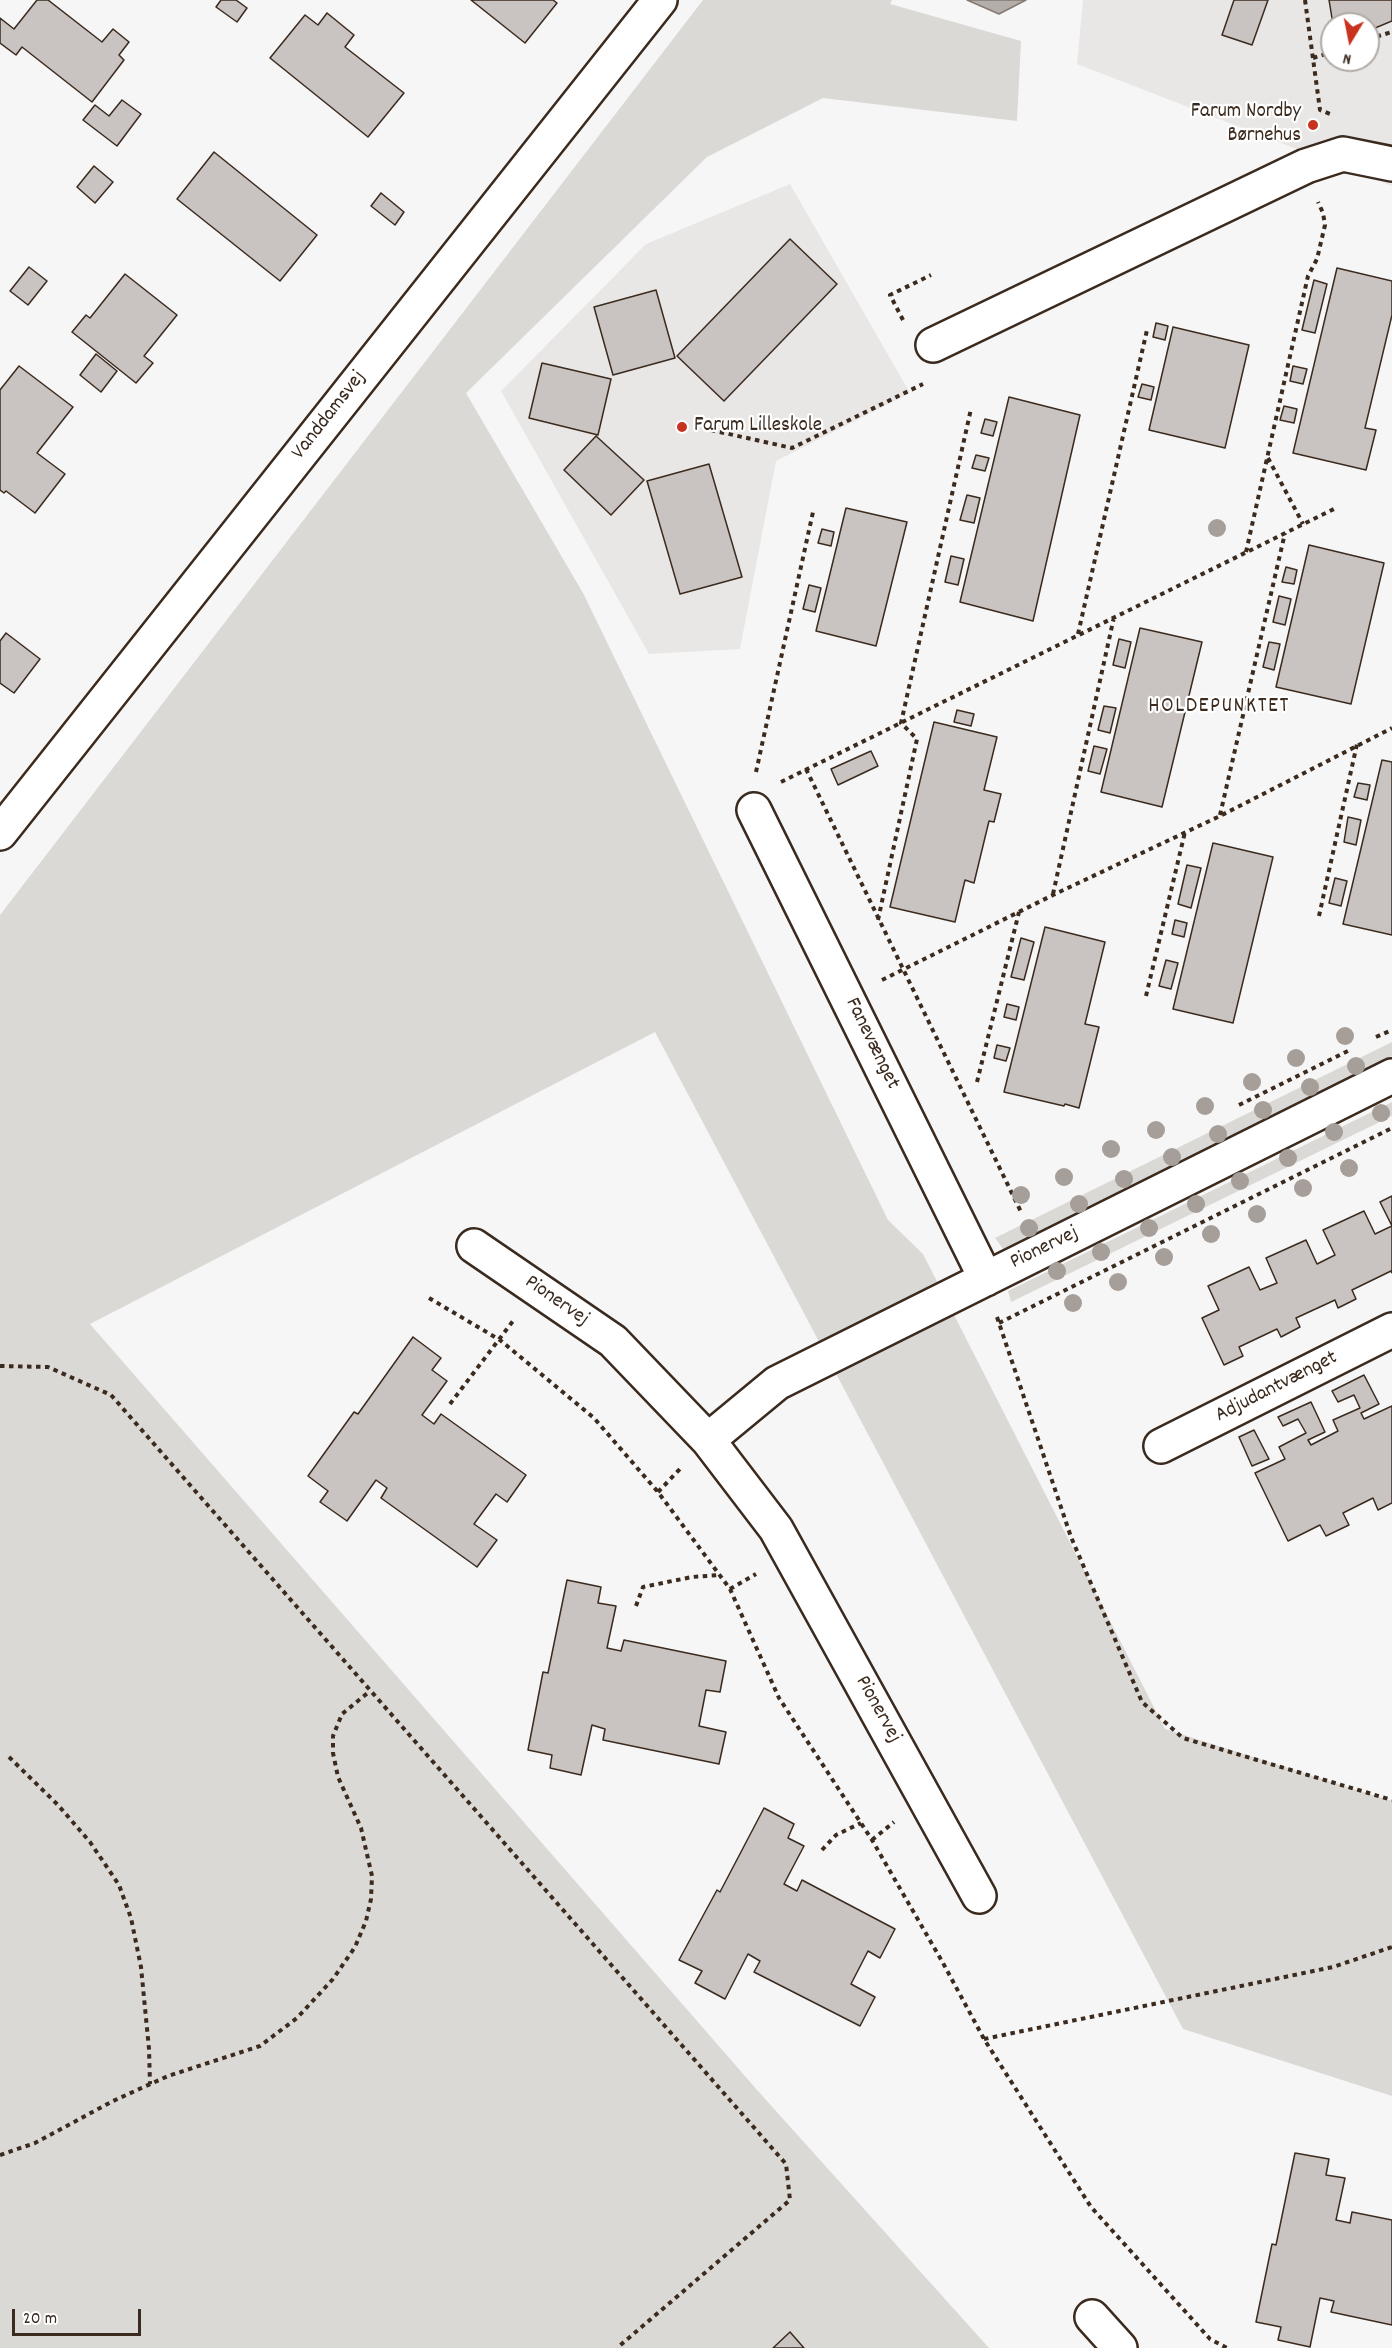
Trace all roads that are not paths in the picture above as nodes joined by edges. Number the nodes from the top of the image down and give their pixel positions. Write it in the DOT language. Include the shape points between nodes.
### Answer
graph roads {
  1 [pos="660,0"];
  2 [pos="1392,164"];
  3 [pos="933,345"];
  4 [pos="752,804"];
  5 [pos="0,833"];
  6 [pos="1392,1076"];
  7 [pos="474,1246"];
  8 [pos="986,1279"];
  9 [pos="1392,1330"];
  10 [pos="708,1440"];
  11 [pos="1161,1446"];
  12 [pos="979,1896"];
  13 [pos="1092,2318"];
  14 [pos="1120,2348"];
  1 -- 5 [label="street, Vanddamsvej"];
  2 -- 3 [label="street" via="1343,154 1306,166"];
  4 -- 8 [label="street, Fanevænget"];
  6 -- 8 [label="street, Pionervej"];
  7 -- 10 [label="street, Pionervej" via="612,1341"];
  8 -- 10 [label="street, Pionervej" via="777,1383"];
  9 -- 11 [label="street, Adjudantvænget"];
  10 -- 12 [label="street, Pionervej" via="776,1529"];
  13 -- 14 [label="street"];
}
